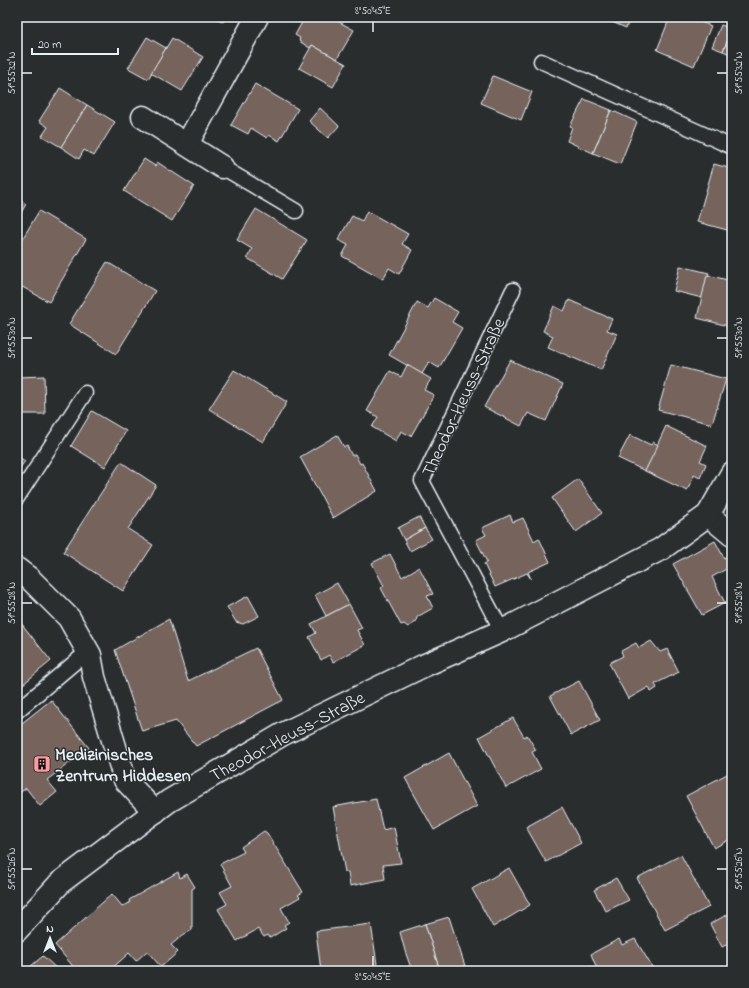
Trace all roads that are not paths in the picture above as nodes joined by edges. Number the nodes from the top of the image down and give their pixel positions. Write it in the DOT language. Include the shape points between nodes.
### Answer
graph roads {
  1 [pos="257,17"];
  2 [pos="541,61"];
  3 [pos="143,117"];
  4 [pos="187,144"];
  5 [pos="732,147"];
  6 [pos="222,166"];
  7 [pos="296,211"];
  8 [pos="513,290"];
  9 [pos="85,393"];
  10 [pos="732,473"];
  11 [pos="17,498"];
  12 [pos="708,515"];
  13 [pos="732,535"];
  14 [pos="17,569"];
  15 [pos="502,631"];
  16 [pos="88,652"];
  17 [pos="17,710"];
  18 [pos="155,812"];
  19 [pos="17,930"];
  1 -- 4 [label="main road"];
  2 -- 5 [label="lane"];
  3 -- 4 [label="main road"];
  4 -- 6 [label="main road"];
  6 -- 7 [label="lane"];
  8 -- 15 [label="lane, Theodor-Heuss-Straße" via="422,481"];
  9 -- 11 [label="lane"];
  10 -- 12 [label="main road, Theodor-Heuss-Straße"];
  12 -- 13 [label="main road"];
  12 -- 15 [label="main road, Theodor-Heuss-Straße" via="660,549"];
  14 -- 16 [label="main road" via="69,618"];
  15 -- 18 [label="main road, Theodor-Heuss-Straße" via="283,734 169,801"];
  16 -- 17 [label="lane"];
  16 -- 18 [label="main road" via="125,780"];
  18 -- 19 [label="main road, Theodor-Heuss-Straße" via="61,882"];
}
